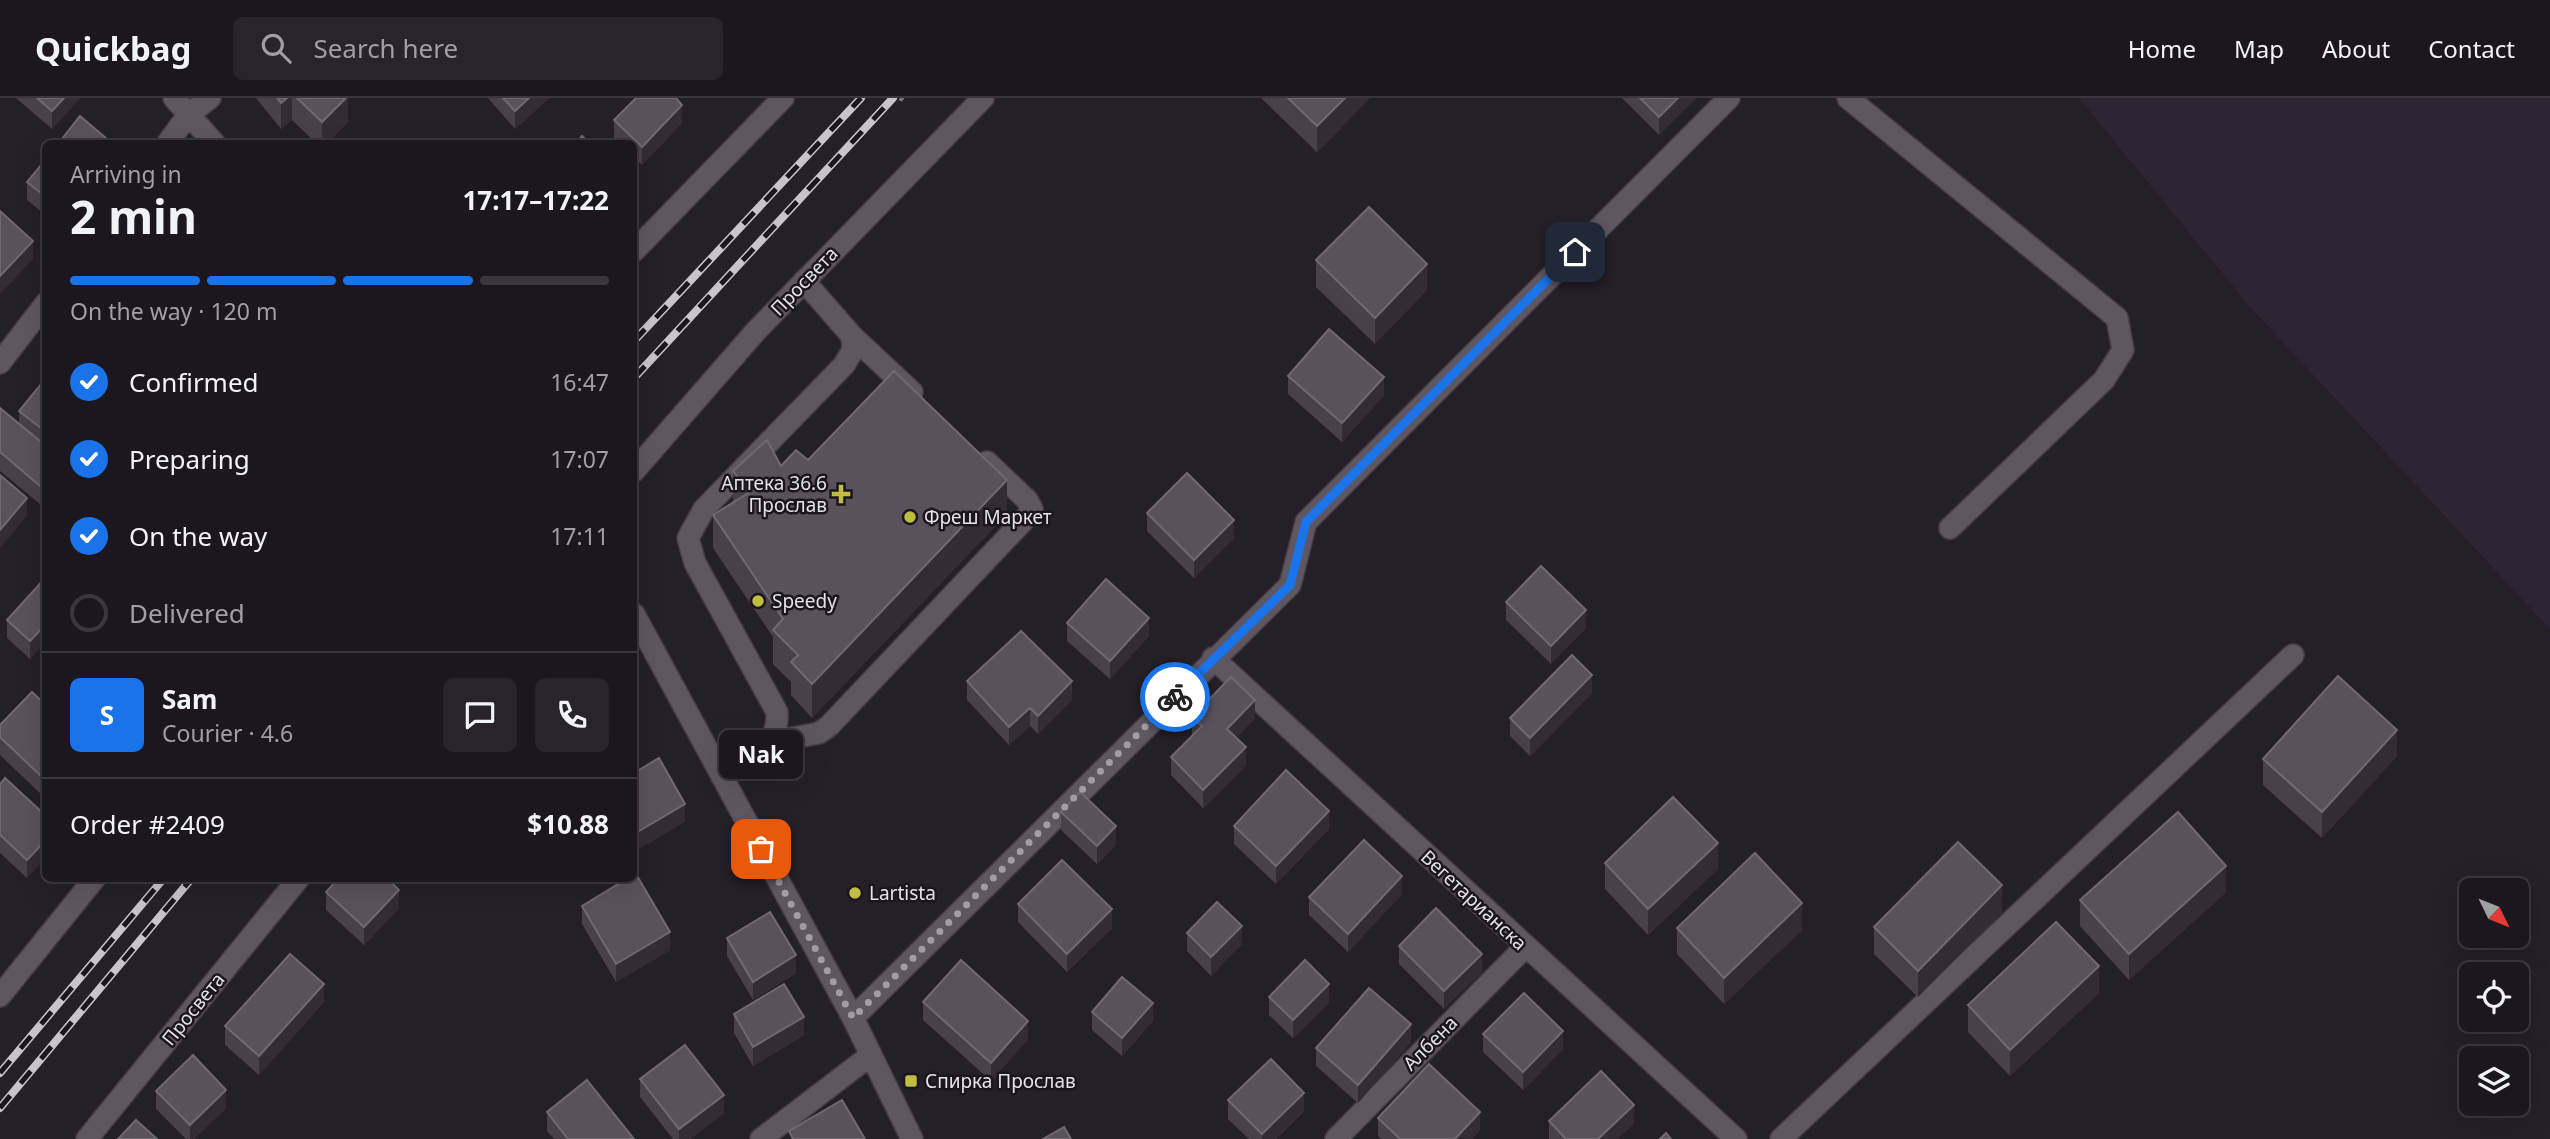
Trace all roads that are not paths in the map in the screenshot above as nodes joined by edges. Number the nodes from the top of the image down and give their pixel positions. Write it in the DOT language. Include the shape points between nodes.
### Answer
graph roads {
  1 [pos="174,98"];
  2 [pos="210,98"];
  3 [pos="783,98"];
  4 [pos="983,98"];
  5 [pos="1729,98"];
  6 [pos="1848,98"];
  7 [pos="188,115"];
  8 [pos="170,140"];
  9 [pos="211,140"];
  10 [pos="637,248"];
  11 [pos="804,281"];
  12 [pos="42,308"];
  13 [pos="852,336"];
  14 [pos="0,363"];
  15 [pos="930,409"];
  16 [pos="969,445"];
  17 [pos="637,468"];
  18 [pos="1951,528"];
  19 [pos="637,620"];
  20 [pos="2293,655"];
  21 [pos="1213,658"];
  22 [pos="772,742"];
  23 [pos="722,777"];
  24 [pos="92,882"];
  25 [pos="296,882"];
  26 [pos="1525,947"];
  27 [pos="0,996"];
  28 [pos="853,1018"];
  29 [pos="871,1055"];
  30 [pos="87,1139"];
  31 [pos="761,1139"];
  32 [pos="912,1139"];
  33 [pos="1336,1139"];
  34 [pos="1736,1139"];
  35 [pos="1781,1139"];
  1 -- 7 [label="street"];
  2 -- 7 [label="street"];
  3 -- 10 [label="street"];
  4 -- 11 [label="street, Просвета"];
  5 -- 21 [label="street" via="1306,522 1290,585"];
  6 -- 18 [label="street" via="2117,318 2123,351 2104,380"];
  7 -- 8 [label="street"];
  7 -- 9 [label="street"];
  11 -- 13 [label="street"];
  11 -- 17 [label="street, Просвета"];
  12 -- 14 [label="street"];
  13 -- 15 [label="street"];
  13 -- 22 [label="street" via="853,350 844,365 704,509 688,538 695,563 778,712"];
  16 -- 22 [label="street" via="1032,509 829,726 819,733"];
  19 -- 23 [label="street"];
  20 -- 35 [label="street"];
  21 -- 26 [label="street, Вегетарианска"];
  21 -- 28 [label="street"];
  22 -- 23 [label="street"];
  23 -- 28 [label="street"];
  24 -- 27 [label="street"];
  25 -- 30 [label="street, Просвета"];
  26 -- 33 [label="street, Албена"];
  26 -- 34 [label="street, Вегетарианска"];
  28 -- 29 [label="street"];
  29 -- 31 [label="street"];
  29 -- 32 [label="street"];
}
